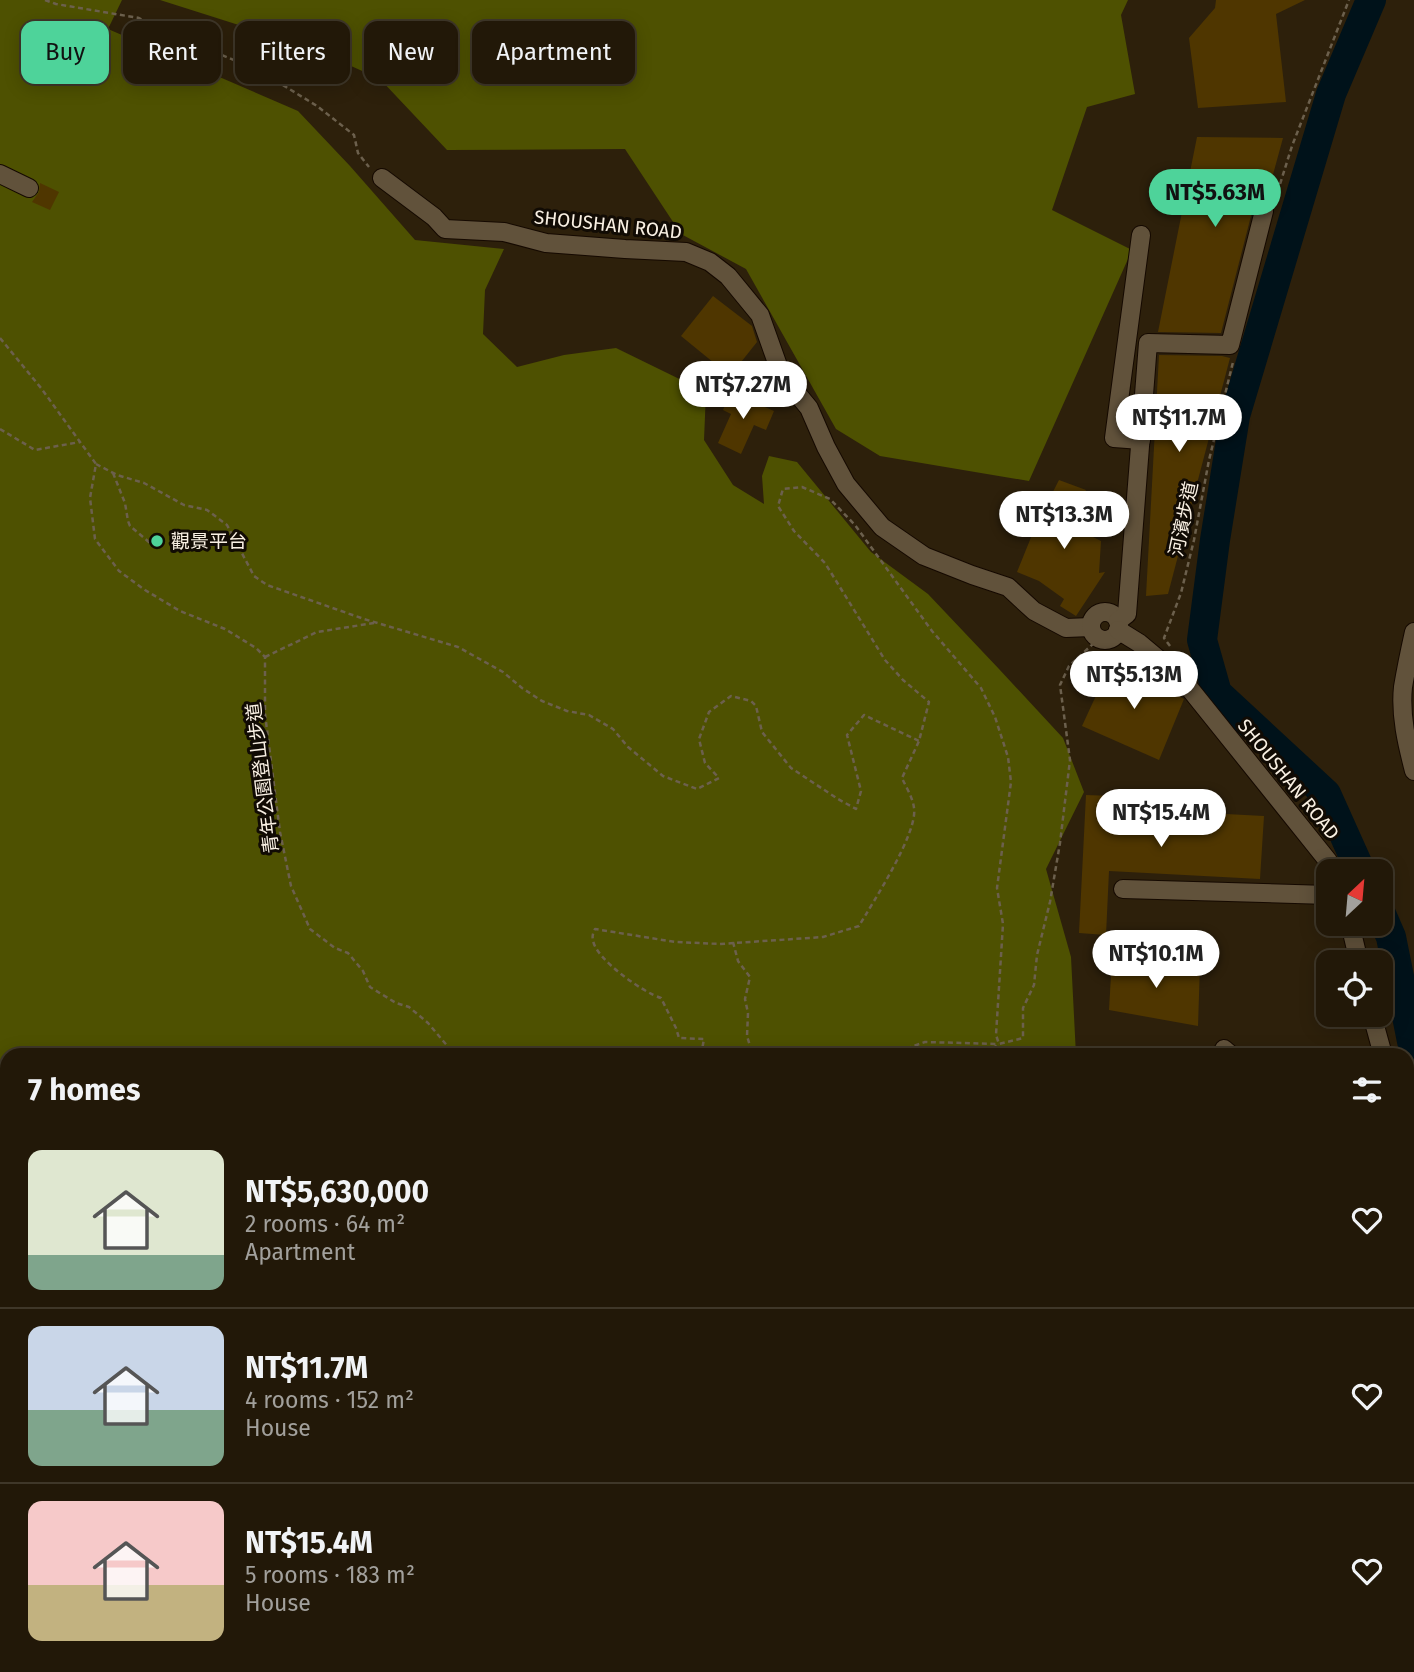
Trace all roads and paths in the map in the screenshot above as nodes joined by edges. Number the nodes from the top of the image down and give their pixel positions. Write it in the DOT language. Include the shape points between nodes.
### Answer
graph roads {
  1 [pos="45,0"];
  2 [pos="1349,0"];
  3 [pos="0,174"];
  4 [pos="382,178"];
  5 [pos="29,188"];
  6 [pos="1269,209"];
  7 [pos="1141,235"];
  8 [pos="0,338"];
  9 [pos="1235,355"];
  10 [pos="0,429"];
  11 [pos="1141,440"];
  12 [pos="80,442"];
  13 [pos="96,464"];
  14 [pos="113,473"];
  15 [pos="157,541"];
  16 [pos="377,622"];
  17 [pos="1118,626"];
  18 [pos="1414,632"];
  19 [pos="1095,633"];
  20 [pos="1172,648"];
  21 [pos="265,657"];
  22 [pos="919,740"];
  23 [pos="1414,771"];
  24 [pos="1326,859"];
  25 [pos="1123,889"];
  26 [pos="1316,895"];
  27 [pos="733,942"];
  28 [pos="1375,1027"];
  29 [pos="999,1044"];
  30 [pos="449,1048"];
  31 [pos="702,1048"];
  32 [pos="751,1048"];
  33 [pos="908,1048"];
  34 [pos="993,1048"];
  35 [pos="1381,1048"];
  1 -- 4 [label="path" via="139,18 260,71 354,135 358,153 374,175"];
  2 -- 6 [label="path"];
  3 -- 5 [label="street"];
  4 -- 19 [label="street, SHOUSHAN ROAD" via="445,229 504,232 547,243 686,252 710,262 760,315 781,374 809,408 846,484 882,527 924,556 1009,587 1034,611 1066,628"];
  6 -- 11 [label="street" via="1230,345 1148,343"];
  7 -- 11 [label="street" via="1114,438"];
  8 -- 12 [label="path"];
  9 -- 20 [label="path, 河濱步道" via="1181,593 1164,638"];
  10 -- 12 [label="path" via="35,450"];
  11 -- 17 [label="street" via="1127,614"];
  12 -- 13 [label="path"];
  13 -- 14 [label="path"];
  13 -- 21 [label="path" via="90,498 95,539 119,571 180,611 225,629"];
  14 -- 15 [label="path" via="130,526 150,542"];
  14 -- 16 [label="path" via="144,483 184,505 207,510 227,524 254,576 267,585"];
  16 -- 21 [label="path" via="317,632"];
  16 -- 22 [label="path" via="458,647 542,701 589,715 613,729 663,776 697,789 719,778 705,763 699,739 709,712 731,696 756,706 762,732 791,768 856,809 861,791 847,735 864,715"];
  17 -- 19 [label="street, SHOUSHAN ROAD" via="1108,639"];
  17 -- 19 [label="street, SHOUSHAN ROAD" via="1113,614 1100,613 1093,618"];
  17 -- 24 [label="street, SHOUSHAN ROAD" via="1182,679"];
  18 -- 23 [label="street" via="1403,690"];
  19 -- 29 [label="path" via="1060,685 1070,760 1050,902 1034,985 1023,1008 1023,1038"];
  21 -- 30 [label="path, 青年公園登山步道" via="265,714 279,832 291,886 310,929 348,953 370,986 409,1007"];
  22 -- 27 [label="path" via="902,778 915,809 912,826 859,926 823,937"];
  22 -- 29 [label="path" via="929,702 885,660 825,563 794,531 778,506 783,489 802,487 830,499 855,525 932,631 981,688 995,717 1008,757 1010,782 997,888 1003,923"];
  25 -- 26 [label="street"];
  27 -- 31 [label="path" via="675,942 595,929 592,938 602,956 624,976 662,998 679,1038 704,1039"];
  27 -- 32 [label="path" via="738,961 750,977 745,999"];
  28 -- 35 [label="street"];
  29 -- 33 [label="path" via="925,1042"];
  29 -- 34 [label="path"];
}
